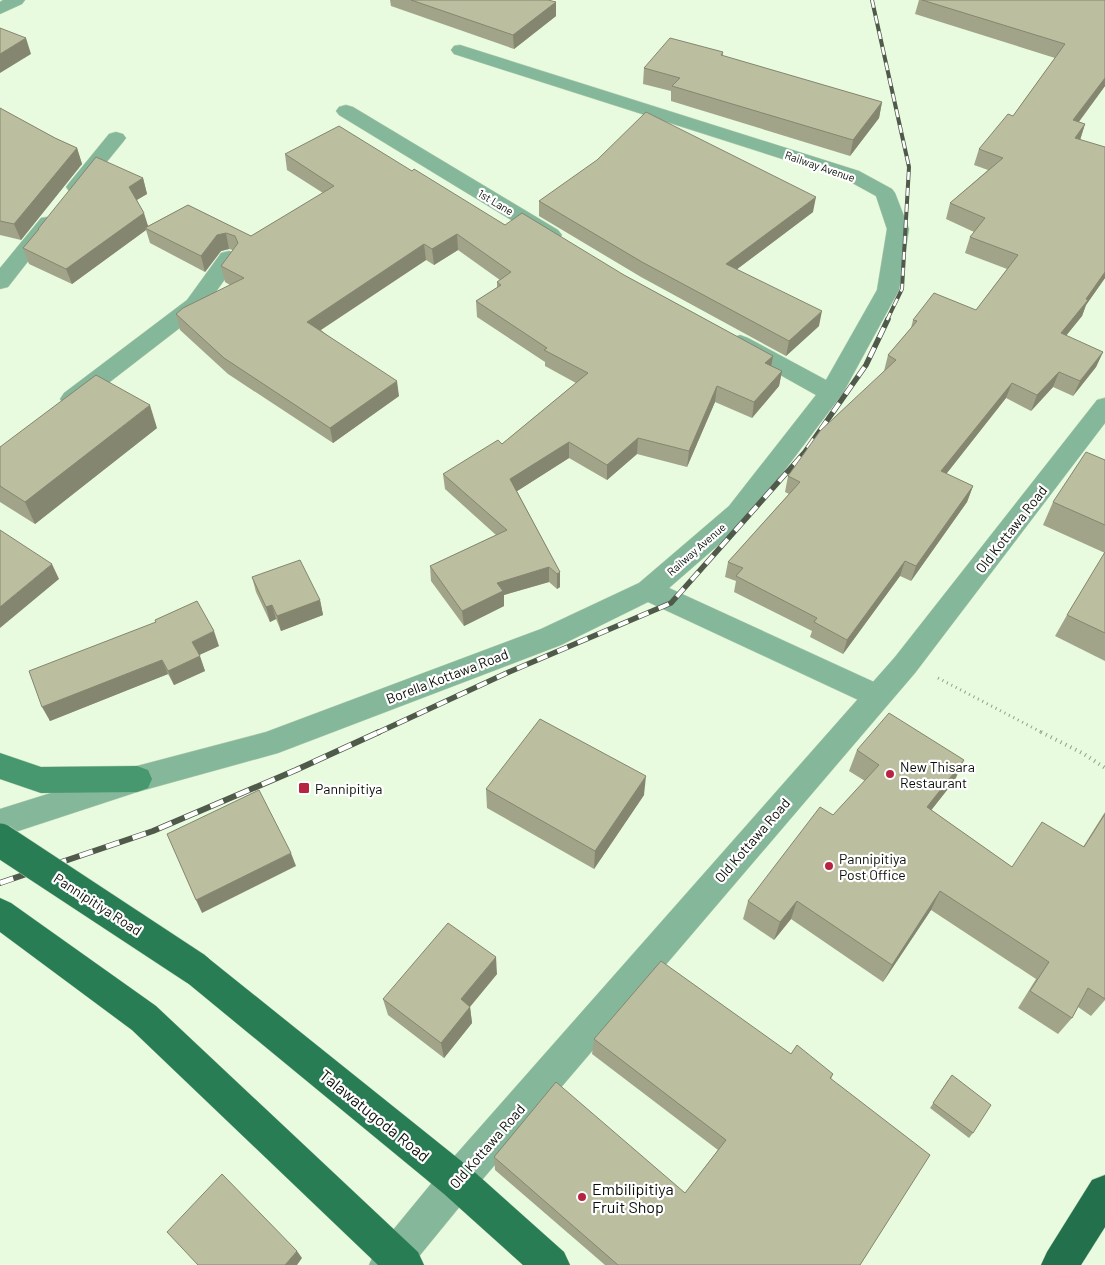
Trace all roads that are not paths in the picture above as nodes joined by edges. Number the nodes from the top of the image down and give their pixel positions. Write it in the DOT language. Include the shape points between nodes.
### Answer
graph roads {
  1 [pos="16,0"];
  2 [pos="0,9"];
  3 [pos="460,50"];
  4 [pos="346,111"];
  5 [pos="116,138"];
  6 [pos="564,243"];
  7 [pos="229,258"];
  8 [pos="0,282"];
  9 [pos="718,331"];
  10 [pos="831,393"];
  11 [pos="1105,406"];
  12 [pos="55,412"];
  13 [pos="648,590"];
  14 [pos="877,696"];
  15 [pos="0,766"];
  16 [pos="136,779"];
  17 [pos="0,823"];
  18 [pos="0,840"];
  19 [pos="0,913"];
  20 [pos="196,969"];
  21 [pos="457,1181"];
  22 [pos="1105,1193"];
  23 [pos="396,1262"];
  24 [pos="551,1265"];
  25 [pos="1060,1265"];
  1 -- 2 [label="street"];
  3 -- 10 [label="street, Railway Avenue" via="852,175 885,192 898,229 888,290"];
  4 -- 6 [label="street, 1st Lane"];
  5 -- 8 [label="street"];
  7 -- 12 [label="street" via="195,305"];
  9 -- 10 [label="street"];
  10 -- 13 [label="street, Railway Avenue" via="738,513"];
  11 -- 14 [label="street, Old Kottawa Road" via="905,665"];
  13 -- 14 [label="street"];
  13 -- 16 [label="street, Borella Kottawa Road" via="551,637 268,744"];
  14 -- 21 [label="street, Old Kottawa Road"];
  15 -- 16 [label="main road" via="41,780"];
  16 -- 17 [label="street, Borella Kottawa Road"];
  18 -- 20 [label="main road, Pannipitiya Road, bridge"];
  19 -- 23 [label="main road" via="144,1018"];
  20 -- 21 [label="main road, Talawatugoda Road"];
  21 -- 23 [label="street, Old Kottawa Road"];
  21 -- 24 [label="main road, Talawatugoda Road"];
  22 -- 25 [label="highway"];
}
